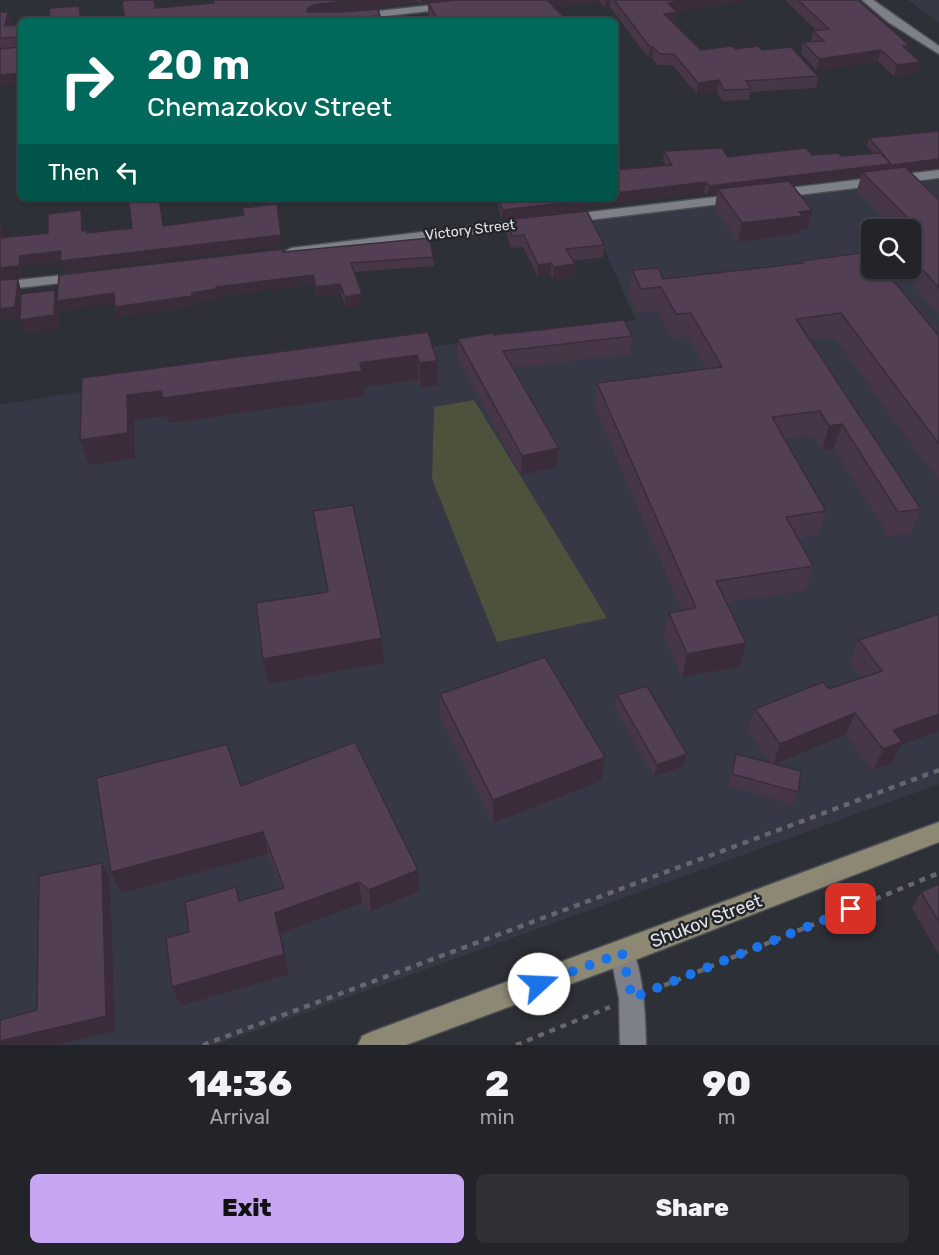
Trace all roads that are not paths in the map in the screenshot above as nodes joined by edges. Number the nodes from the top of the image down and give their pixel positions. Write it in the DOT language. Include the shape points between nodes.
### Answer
graph roads {
  1 [pos="867,0"];
  2 [pos="460,5"];
  3 [pos="418,16"];
  4 [pos="377,18"];
  5 [pos="939,51"];
  6 [pos="939,174"];
  7 [pos="273,254"];
  8 [pos="95,275"];
  9 [pos="0,286"];
  10 [pos="939,832"];
  11 [pos="622,953"];
  12 [pos="371,1045"];
  13 [pos="633,1045"];
  1 -- 5 [label="street"];
  2 -- 3 [label="street"];
  3 -- 4 [label="street"];
  6 -- 7 [label="street, Victory Street"];
  8 -- 9 [label="street"];
  10 -- 11 [label="main road, Shukov Street"];
  11 -- 12 [label="main road, Shukov Street"];
  11 -- 13 [label="street" via="632,998"];
}
